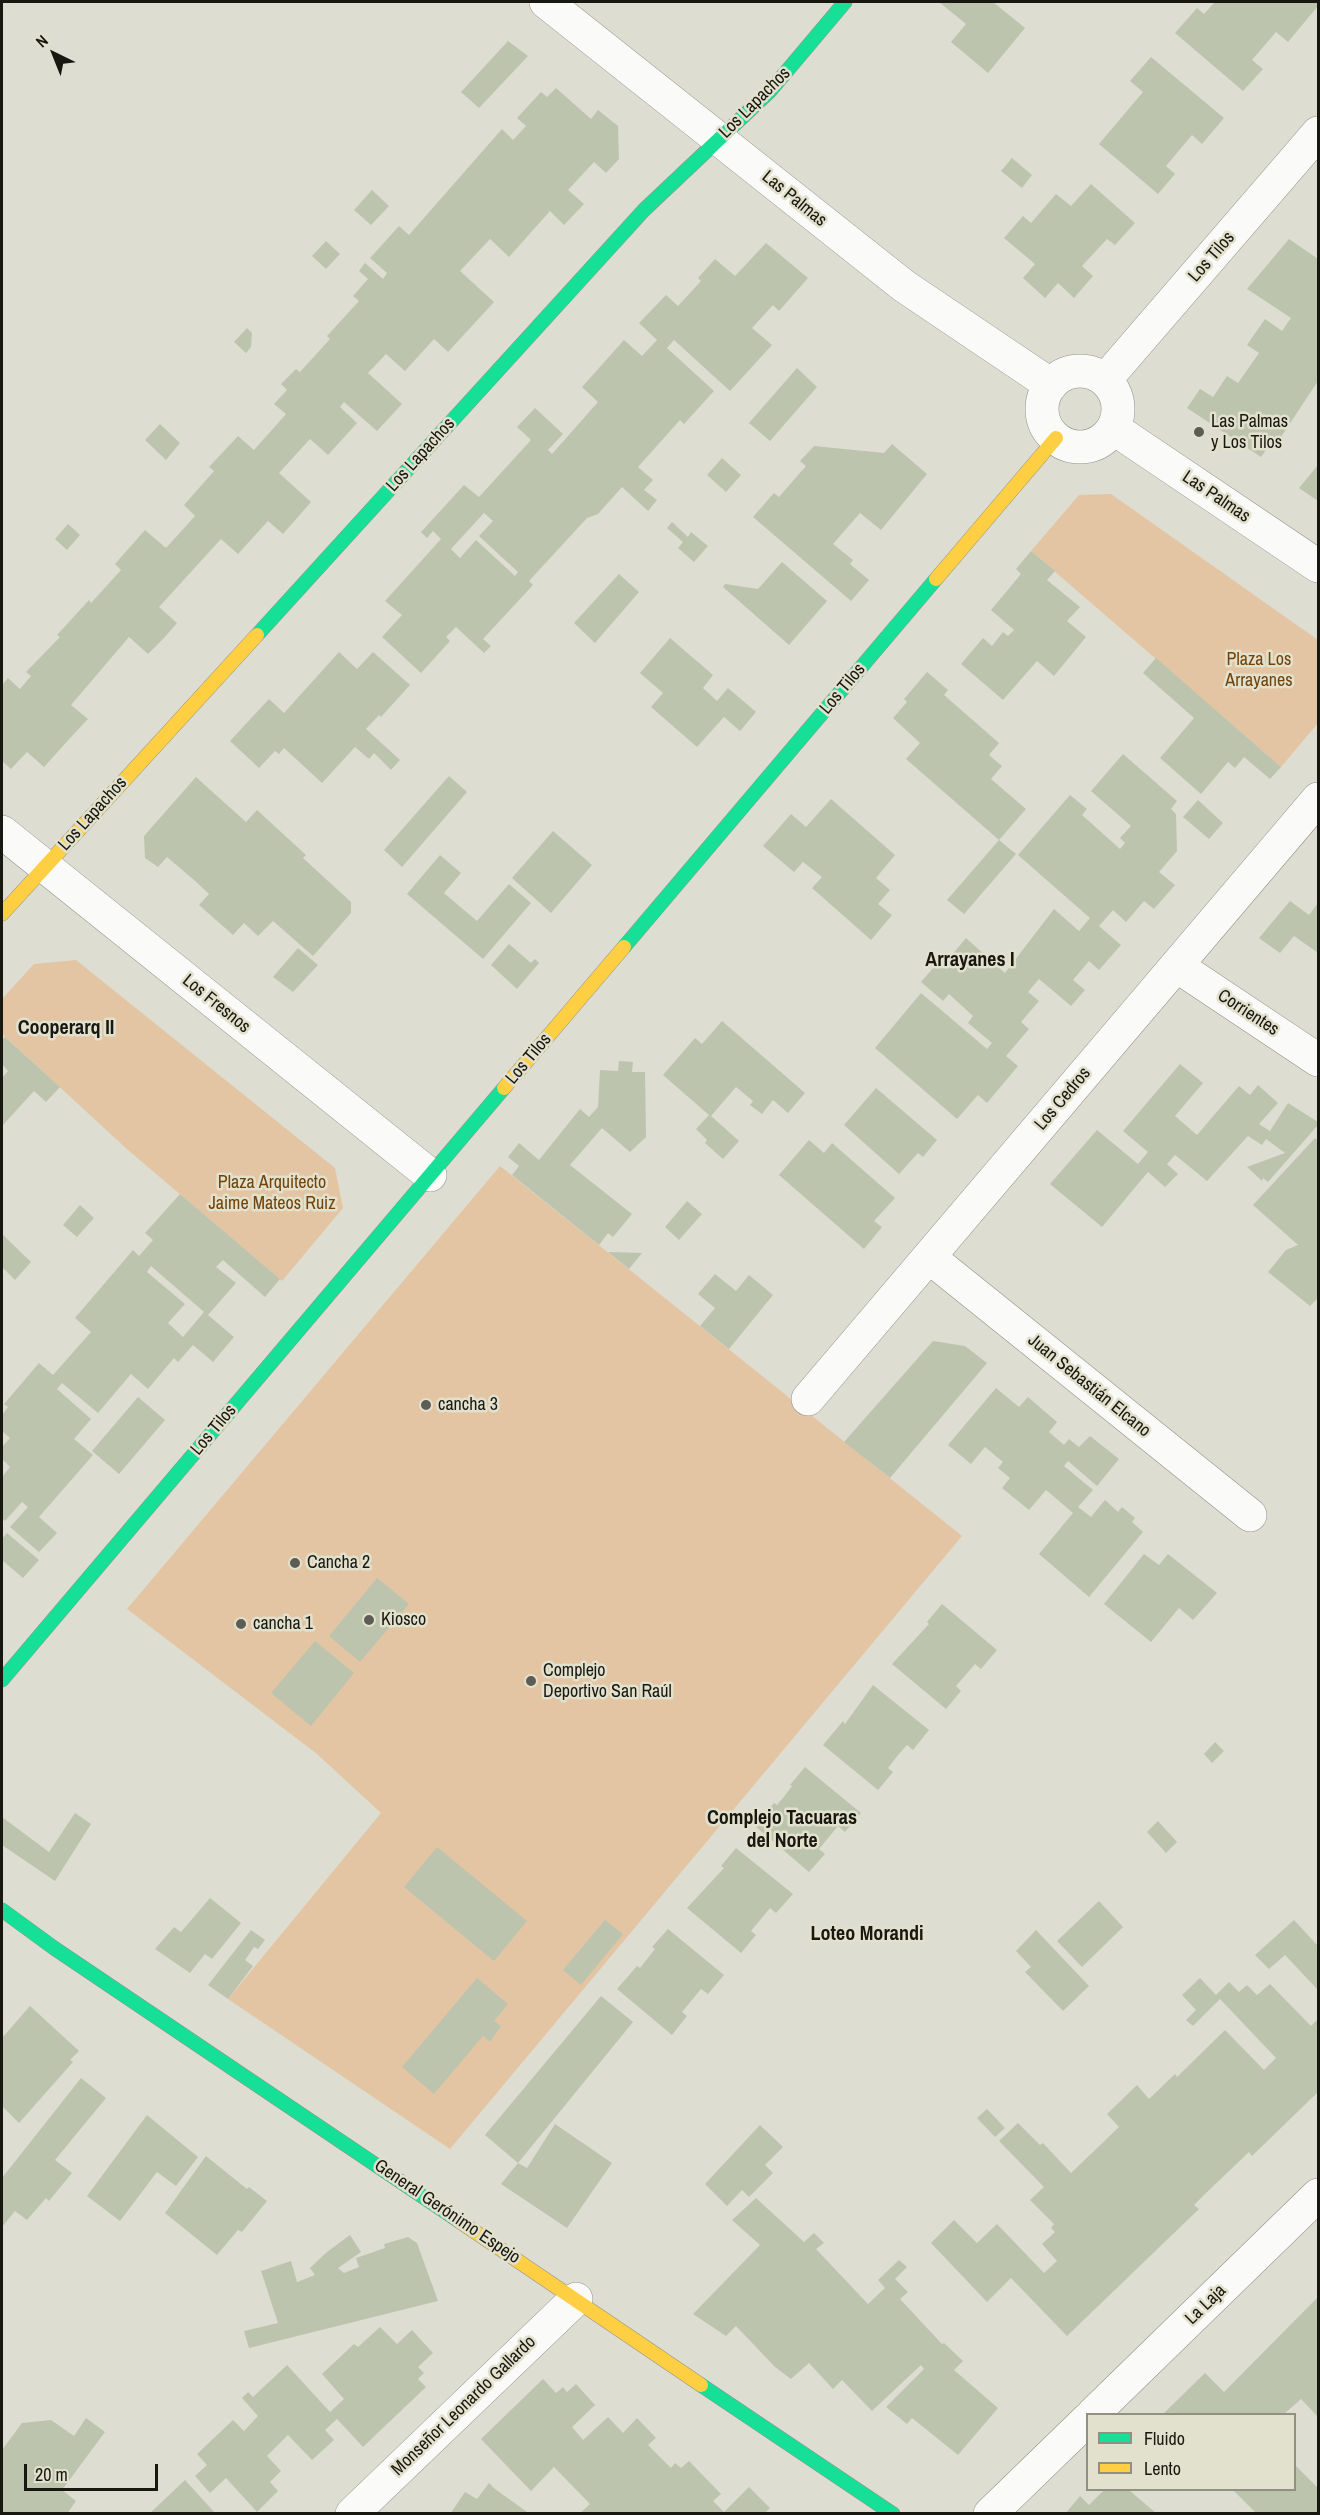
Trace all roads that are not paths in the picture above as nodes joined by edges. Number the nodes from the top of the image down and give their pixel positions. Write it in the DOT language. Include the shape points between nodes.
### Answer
graph roads {
  1 [pos="546,2"];
  2 [pos="845,2"];
  3 [pos="1318,134"];
  4 [pos="719,139"];
  5 [pos="1105,380"];
  6 [pos="1051,385"];
  7 [pos="1113,428"];
  8 [pos="1056,438"];
  9 [pos="1318,566"];
  10 [pos="1318,799"];
  11 [pos="2,832"];
  12 [pos="44,867"];
  13 [pos="2,914"];
  14 [pos="1177,966"];
  15 [pos="1318,1060"];
  16 [pos="430,1175"];
  17 [pos="929,1257"];
  18 [pos="808,1399"];
  19 [pos="1250,1515"];
  20 [pos="2,1680"];
  21 [pos="2,1910"];
  22 [pos="1318,2195"];
  23 [pos="576,2298"];
  24 [pos="1095,2413"];
  25 [pos="1086,2422"];
  26 [pos="352,2514"];
  27 [pos="893,2514"];
  28 [pos="990,2514"];
  1 -- 4 [label="street, Las Palmas"];
  2 -- 4 [label="street, Los Lapachos" via="770,92"];
  3 -- 5 [label="street, Los Tilos"];
  4 -- 6 [label="street, Las Palmas" via="904,286"];
  4 -- 12 [label="street, Los Lapachos" via="644,210"];
  5 -- 6 [label="street" via="1092,373 1077,372 1063,375"];
  5 -- 7 [label="street" via="1118,403"];
  6 -- 8 [label="street" via="1043,412 1048,429"];
  7 -- 8 [label="street" via="1105,438 1081,447"];
  7 -- 9 [label="street, Las Palmas"];
  8 -- 16 [label="street, Los Tilos"];
  10 -- 14 [label="street, Los Cedros"];
  11 -- 12 [label="street, Los Fresnos"];
  12 -- 13 [label="street, Los Lapachos"];
  12 -- 16 [label="street, Los Fresnos"];
  14 -- 15 [label="street, Corrientes"];
  14 -- 17 [label="street, Los Cedros"];
  16 -- 20 [label="street, Los Tilos"];
  17 -- 18 [label="street, Los Cedros"];
  17 -- 19 [label="street, Juan Sebastián Elcano"];
  21 -- 23 [label="street, General Gerónimo Espejo"];
  22 -- 24 [label="street, La Laja"];
  23 -- 26 [label="street, Monseñor Leonardo Gallardo"];
  23 -- 27 [label="street, General Gerónimo Espejo"];
  25 -- 28 [label="street"];
}
